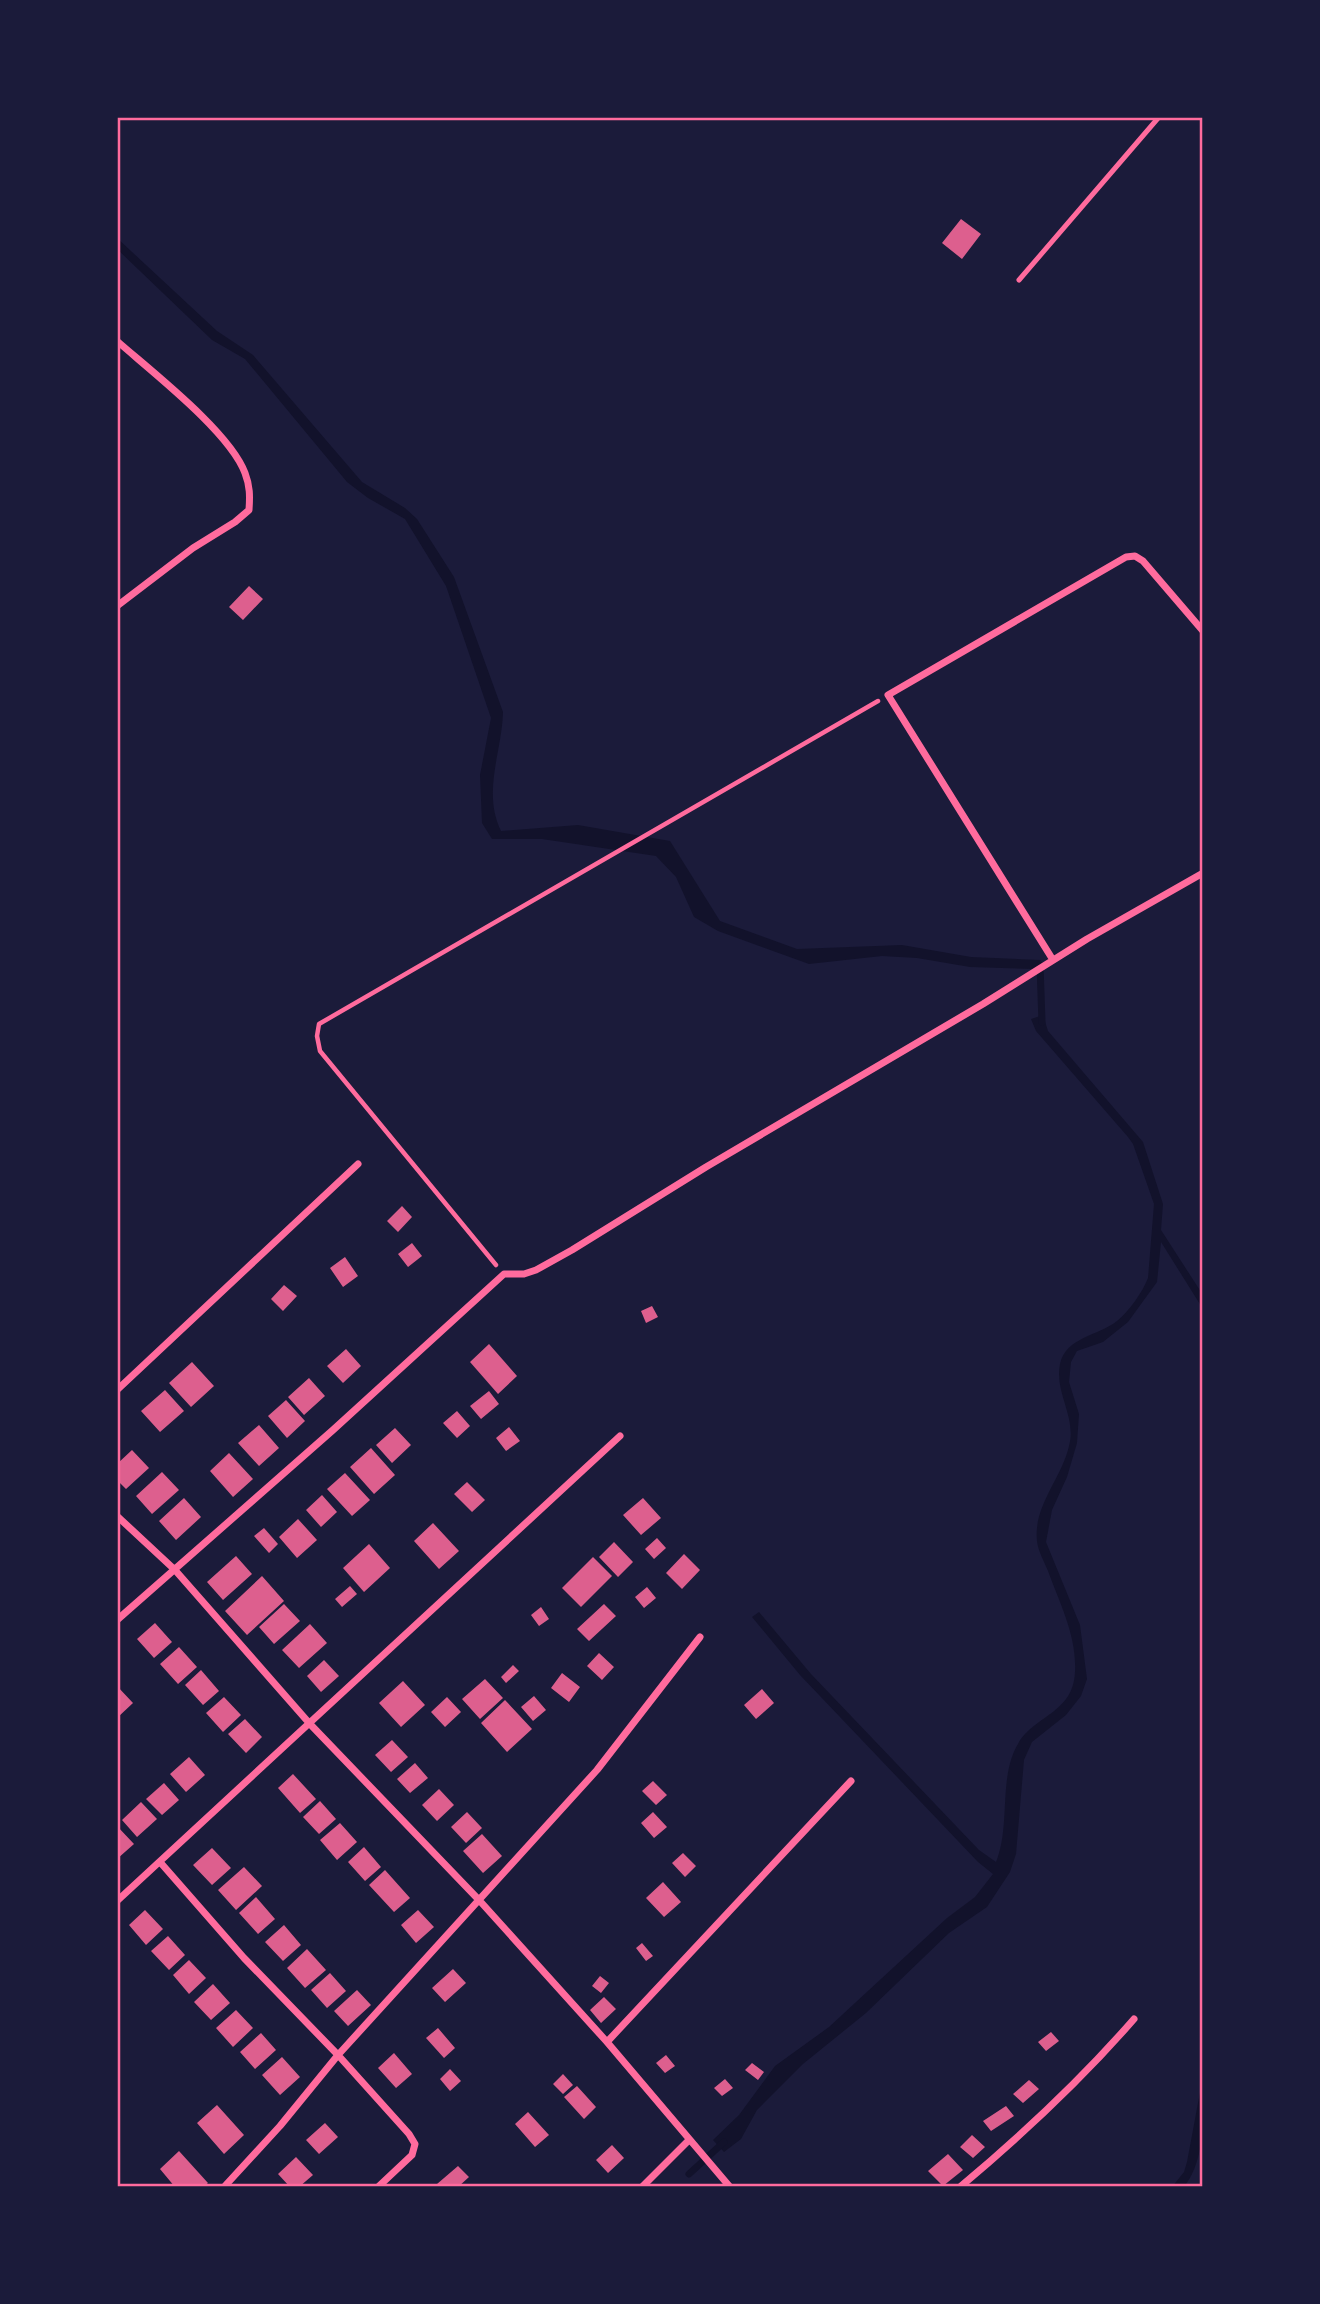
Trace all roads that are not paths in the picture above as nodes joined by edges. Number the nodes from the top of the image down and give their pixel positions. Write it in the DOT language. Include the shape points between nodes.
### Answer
graph roads {
  1 [pos="1159,117"];
  2 [pos="1019,280"];
  3 [pos="117,341"];
  4 [pos="117,606"];
  5 [pos="1203,631"];
  6 [pos="1203,873"];
  7 [pos="1051,962"];
  8 [pos="358,1164"];
  9 [pos="117,1390"];
  10 [pos="621,1436"];
  11 [pos="117,1516"];
  12 [pos="175,1570"];
  13 [pos="117,1620"];
  14 [pos="700,1637"];
  15 [pos="310,1724"];
  16 [pos="851,1782"];
  17 [pos="160,1862"];
  18 [pos="479,1900"];
  19 [pos="117,1901"];
  20 [pos="1134,2019"];
  21 [pos="607,2042"];
  22 [pos="338,2055"];
  23 [pos="689,2140"];
  24 [pos="224,2187"];
  25 [pos="378,2187"];
  26 [pos="642,2187"];
  27 [pos="730,2187"];
  28 [pos="960,2187"];
  1 -- 2 [label="lane"];
  3 -- 4 [label="street" via="217,430 245,470 251,493 249,510 235,522"];
  5 -- 7 [label="street" via="1143,561 1126,557 888,695"];
  6 -- 7 [label="street"];
  7 -- 12 [label="street" via="572,1250 536,1270 504,1274"];
  8 -- 9 [label="street"];
  10 -- 15 [label="street"];
  11 -- 12 [label="street"];
  12 -- 13 [label="street"];
  12 -- 15 [label="street"];
  14 -- 18 [label="street" via="597,1770"];
  15 -- 17 [label="street"];
  15 -- 18 [label="street"];
  16 -- 21 [label="street"];
  17 -- 19 [label="street"];
  17 -- 22 [label="street"];
  18 -- 21 [label="street"];
  18 -- 22 [label="street"];
  20 -- 28 [label="street" via="1009,2146"];
  21 -- 23 [label="street"];
  22 -- 24 [label="street"];
  22 -- 25 [label="street" via="415,2144 412,2155"];
  23 -- 26 [label="street"];
  23 -- 27 [label="street"];
}
